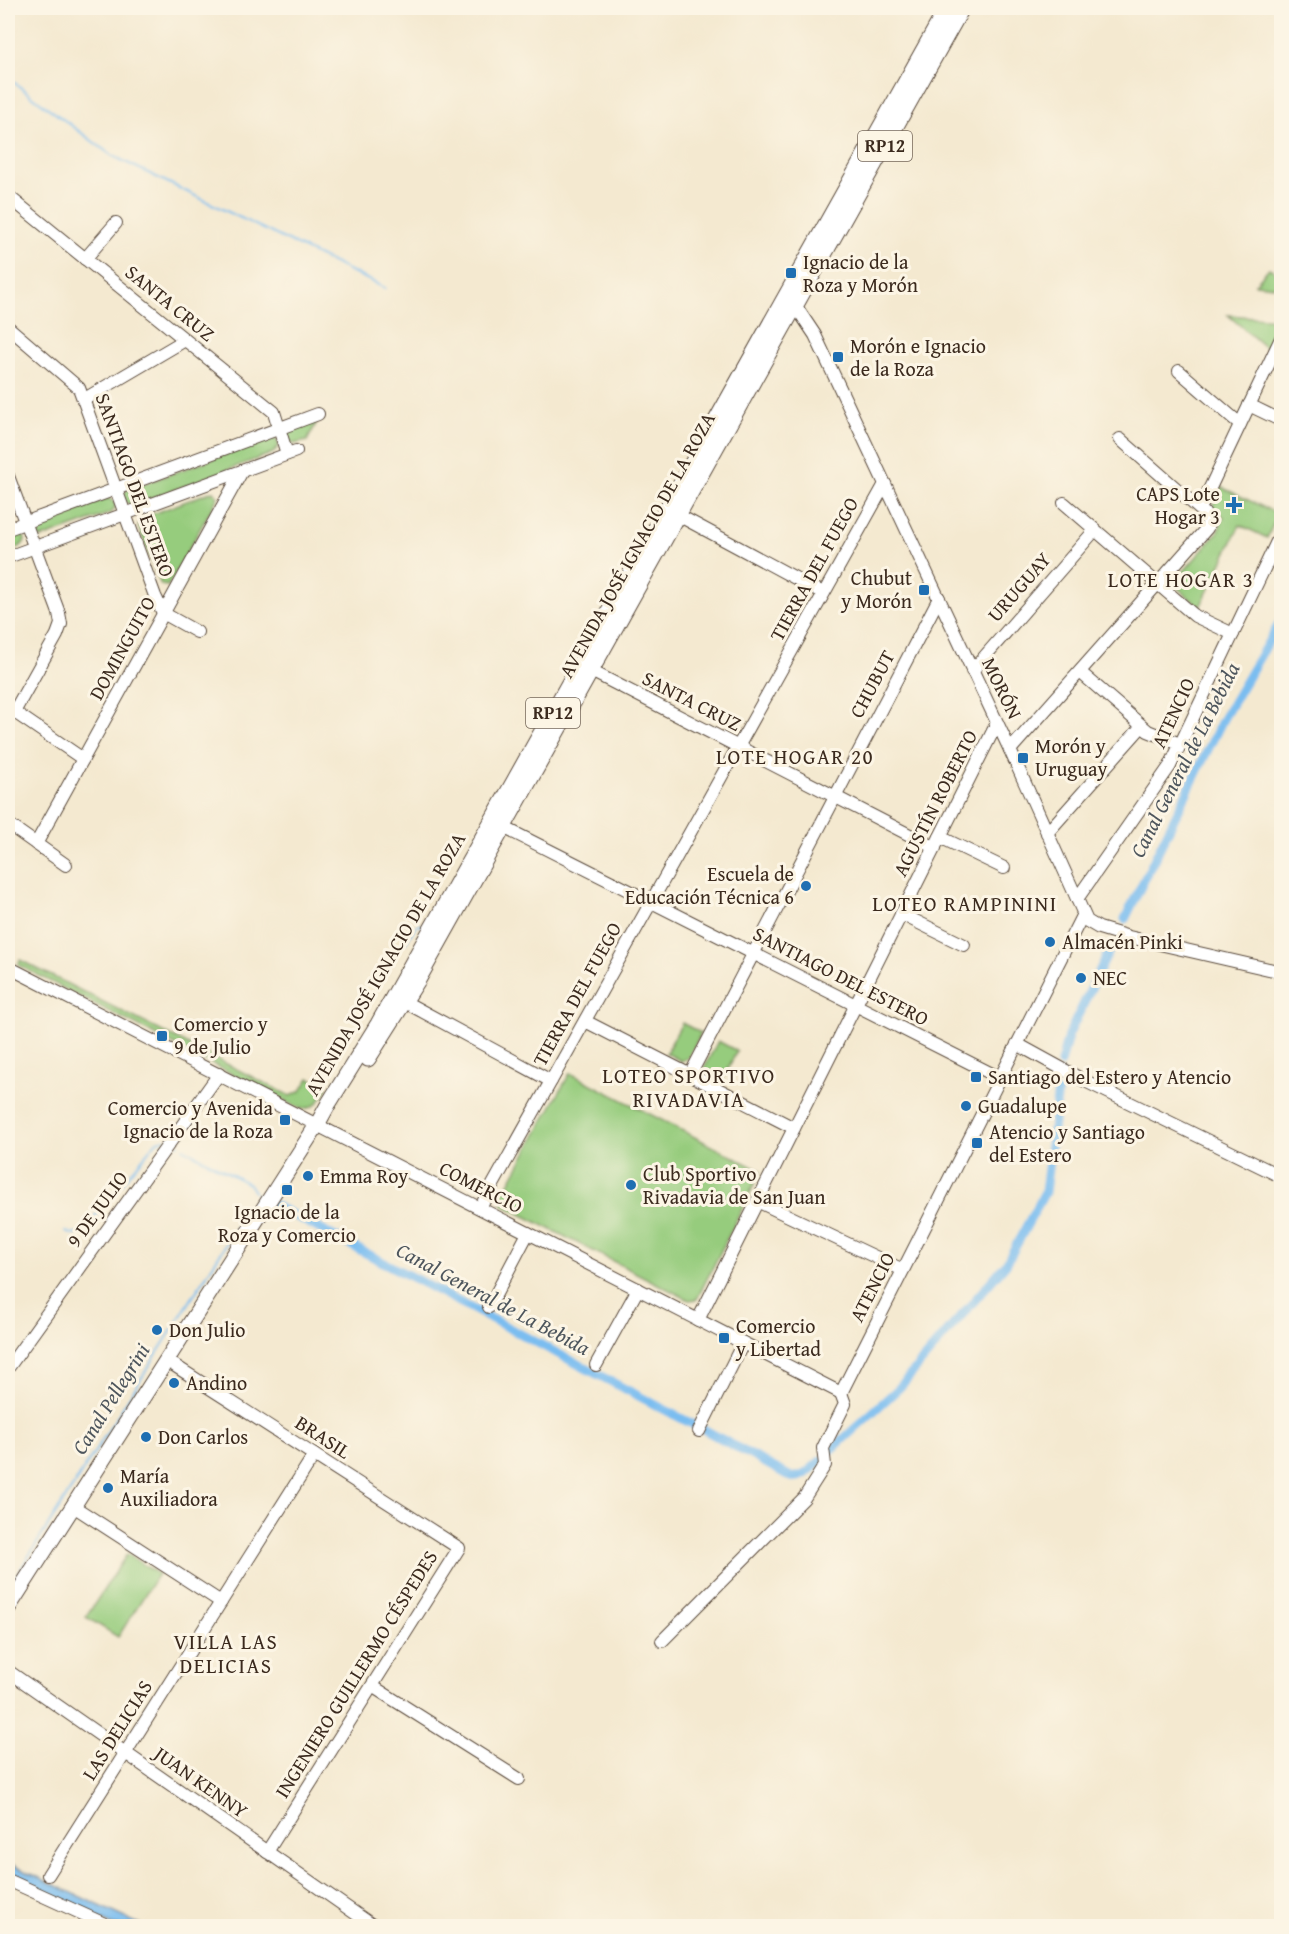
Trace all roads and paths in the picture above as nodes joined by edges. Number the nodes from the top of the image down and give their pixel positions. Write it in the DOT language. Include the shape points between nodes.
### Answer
graph roads {
  1 [pos="947,8"];
  2 [pos="962,8"];
  3 [pos="8,196"];
  4 [pos="116,223"];
  5 [pos="85,259"];
  6 [pos="790,302"];
  7 [pos="8,327"];
  8 [pos="1281,336"];
  9 [pos="185,340"];
  10 [pos="1179,371"];
  11 [pos="83,400"];
  12 [pos="1249,405"];
  13 [pos="318,414"];
  14 [pos="1281,421"];
  15 [pos="1240,424"];
  16 [pos="279,428"];
  17 [pos="1119,439"];
  18 [pos="242,471"];
  19 [pos="8,476"];
  20 [pos="885,484"];
  21 [pos="114,489"];
  22 [pos="1064,503"];
  23 [pos="1200,509"];
  24 [pos="124,514"];
  25 [pos="678,515"];
  26 [pos="24,522"];
  27 [pos="8,529"];
  28 [pos="1095,530"];
  29 [pos="1281,531"];
  30 [pos="34,548"];
  31 [pos="8,557"];
  32 [pos="1158,585"];
  33 [pos="823,593"];
  34 [pos="939,598"];
  35 [pos="163,613"];
  36 [pos="197,632"];
  37 [pos="1233,634"];
  38 [pos="591,671"];
  39 [pos="972,671"];
  40 [pos="1080,672"];
  41 [pos="11,710"];
  42 [pos="997,723"];
  43 [pos="1142,726"];
  44 [pos="1180,744"];
  45 [pos="738,746"];
  46 [pos="1010,750"];
  47 [pos="83,759"];
  48 [pos="835,796"];
  49 [pos="8,824"];
  50 [pos="503,827"];
  51 [pos="1047,833"];
  52 [pos="937,842"];
  53 [pos="36,844"];
  54 [pos="66,866"];
  55 [pos="1004,868"];
  56 [pos="1077,899"];
  57 [pos="651,902"];
  58 [pos="901,914"];
  59 [pos="1083,914"];
  60 [pos="964,945"];
  61 [pos="753,953"];
  62 [pos="8,967"];
  63 [pos="1281,972"];
  64 [pos="405,1002"];
  65 [pos="855,1005"];
  66 [pos="585,1021"];
  67 [pos="1017,1044"];
  68 [pos="219,1074"];
  69 [pos="690,1075"];
  70 [pos="1000,1078"];
  71 [pos="551,1081"];
  72 [pos="317,1125"];
  73 [pos="794,1128"];
  74 [pos="1281,1177"];
  75 [pos="757,1201"];
  76 [pos="480,1208"];
  77 [pos="528,1233"];
  78 [pos="903,1270"];
  79 [pos="638,1289"];
  80 [pos="489,1307"];
  81 [pos="698,1320"];
  82 [pos="743,1343"];
  83 [pos="166,1360"];
  84 [pos="596,1365"];
  85 [pos="8,1368"];
  86 [pos="841,1393"];
  87 [pos="699,1431"];
  88 [pos="314,1455"];
  89 [pos="73,1506"];
  90 [pos="459,1548"];
  91 [pos="221,1602"];
  92 [pos="8,1608"];
  93 [pos="662,1641"];
  94 [pos="8,1671"];
  95 [pos="372,1686"];
  96 [pos="125,1753"];
  97 [pos="519,1779"];
  98 [pos="267,1852"];
  99 [pos="48,1875"];
  100 [pos="8,1880"];
  101 [pos="372,1925"];
  102 [pos="109,1926"];
  1 -- 6 [label="main road, AVENIDA JOSÉ IGNACIO DE LA ROZA / RP12"];
  2 -- 6 [label="main road, AVENIDA JOSÉ IGNACIO DE LA ROZA / RP12"];
  3 -- 5 [label="street, SANTA CRUZ"];
  4 -- 5 [label="street"];
  5 -- 9 [label="street, SANTA CRUZ"];
  6 -- 20 [label="street, MORÓN" via="815,335"];
  6 -- 25 [label="main road, AVENIDA JOSÉ IGNACIO DE LA ROZA / RP12"];
  6 -- 72 [label="main road, AVENIDA JOSÉ IGNACIO DE LA ROZA / RP12" via="388,1008"];
  7 -- 11 [label="street, SANTIAGO DEL ESTERO" via="76,385"];
  8 -- 12 [label="street"];
  9 -- 11 [label="street"];
  9 -- 16 [label="street, SANTA CRUZ" via="274,412"];
  10 -- 15 [label="street"];
  11 -- 21 [label="street, SANTIAGO DEL ESTERO"];
  12 -- 14 [label="street"];
  12 -- 15 [label="street"];
  13 -- 16 [label="street"];
  15 -- 23 [label="street"];
  16 -- 18 [label="street, SANTA CRUZ" via="292,453"];
  16 -- 21 [label="street"];
  17 -- 23 [label="street"];
  18 -- 24 [label="street"];
  18 -- 35 [label="street, DOMINGUITO"];
  19 -- 26 [label="street"];
  20 -- 33 [label="street, TIERRA DEL FUEGO"];
  20 -- 34 [label="street, MORÓN"];
  21 -- 24 [label="street, SANTIAGO DEL ESTERO"];
  21 -- 26 [label="street"];
  22 -- 28 [label="street"];
  23 -- 32 [label="street" via="1207,517 1207,528"];
  24 -- 30 [label="street"];
  24 -- 35 [label="street, SANTIAGO DEL ESTERO"];
  25 -- 33 [label="street"];
  25 -- 38 [label="main road, AVENIDA JOSÉ IGNACIO DE LA ROZA / RP12"];
  26 -- 27 [label="street"];
  26 -- 30 [label="street"];
  28 -- 32 [label="street"];
  28 -- 39 [label="street, URUGUAY"];
  29 -- 37 [label="street, ATENCIO"];
  30 -- 31 [label="street"];
  30 -- 41 [label="street" via="61,624"];
  32 -- 37 [label="street" via="1195,616"];
  32 -- 40 [label="street"];
  33 -- 45 [label="street, TIERRA DEL FUEGO"];
  34 -- 39 [label="street, MORÓN"];
  34 -- 48 [label="street, CHUBUT"];
  35 -- 36 [label="street"];
  35 -- 47 [label="street, DOMINGUITO"];
  37 -- 44 [label="street, ATENCIO"];
  38 -- 45 [label="street, SANTA CRUZ"];
  38 -- 50 [label="main road, AVENIDA JOSÉ IGNACIO DE LA ROZA / RP12"];
  39 -- 42 [label="street, MORÓN"];
  40 -- 43 [label="street"];
  40 -- 46 [label="street"];
  41 -- 47 [label="street"];
  42 -- 46 [label="street, MORÓN"];
  42 -- 52 [label="street, AGUSTÍN ROBERTO"];
  43 -- 44 [label="street"];
  43 -- 51 [label="street"];
  44 -- 56 [label="street, ATENCIO" via="1170,766"];
  45 -- 48 [label="street, SANTA CRUZ"];
  45 -- 57 [label="street, TIERRA DEL FUEGO"];
  46 -- 51 [label="street, MORÓN"];
  47 -- 53 [label="street, DOMINGUITO"];
  48 -- 52 [label="street, SANTA CRUZ"];
  48 -- 61 [label="street, CHUBUT"];
  49 -- 53 [label="street"];
  50 -- 57 [label="street, SANTIAGO DEL ESTERO"];
  50 -- 64 [label="main road, AVENIDA JOSÉ IGNACIO DE LA ROZA / RP12"];
  51 -- 56 [label="street, MORÓN"];
  52 -- 55 [label="street, SANTA CRUZ"];
  52 -- 58 [label="street, AGUSTÍN ROBERTO"];
  53 -- 54 [label="street"];
  56 -- 59 [label="street, MORÓN"];
  57 -- 61 [label="street, SANTIAGO DEL ESTERO"];
  57 -- 66 [label="street, TIERRA DEL FUEGO"];
  58 -- 60 [label="street"];
  58 -- 65 [label="street, AGUSTÍN ROBERTO"];
  59 -- 63 [label="street" via="1094,926 1119,934"];
  59 -- 67 [label="street, ATENCIO"];
  61 -- 65 [label="street, SANTIAGO DEL ESTERO"];
  61 -- 69 [label="street, CHUBUT"];
  62 -- 68 [label="street, COMERCIO"];
  64 -- 71 [label="street"];
  64 -- 72 [label="main road, AVENIDA JOSÉ IGNACIO DE LA ROZA / RP12" via="330,1113"];
  65 -- 70 [label="street, SANTIAGO DEL ESTERO"];
  65 -- 73 [label="street, AGUSTÍN ROBERTO"];
  66 -- 69 [label="street"];
  66 -- 71 [label="street, TIERRA DEL FUEGO"];
  67 -- 70 [label="street, ATENCIO"];
  67 -- 74 [label="street"];
  68 -- 72 [label="street, COMERCIO"];
  68 -- 85 [label="street, 9 DE JULIO"];
  69 -- 73 [label="street"];
  70 -- 78 [label="street, ATENCIO"];
  71 -- 76 [label="street, TIERRA DEL FUEGO"];
  72 -- 76 [label="street, COMERCIO"];
  72 -- 83 [label="main road, AVENIDA JOSÉ IGNACIO DE LA ROZA / RP12"];
  73 -- 75 [label="street, AGUSTÍN ROBERTO"];
  75 -- 78 [label="street"];
  75 -- 81 [label="street, AGUSTÍN ROBERTO"];
  76 -- 77 [label="street, COMERCIO"];
  77 -- 79 [label="street, COMERCIO"];
  77 -- 80 [label="street"];
  78 -- 86 [label="street, ATENCIO"];
  79 -- 81 [label="street, COMERCIO"];
  79 -- 84 [label="street"];
  81 -- 82 [label="street, COMERCIO"];
  82 -- 86 [label="street, COMERCIO"];
  82 -- 87 [label="street"];
  83 -- 88 [label="street, BRASIL"];
  83 -- 89 [label="main road, AVENIDA JOSÉ IGNACIO DE LA ROZA / RP12"];
  86 -- 93 [label="street, ATENCIO" via="845,1404 823,1448 825,1465 804,1498"];
  88 -- 90 [label="street, BRASIL"];
  88 -- 91 [label="street, LAS DELICIAS"];
  89 -- 91 [label="street"];
  89 -- 92 [label="main road, AVENIDA JOSÉ IGNACIO DE LA ROZA / RP12"];
  90 -- 95 [label="street, INGENIERO GUILLERMO CÉSPEDES"];
  91 -- 96 [label="street, LAS DELICIAS"];
  94 -- 96 [label="street, JUAN KENNY"];
  95 -- 97 [label="street"];
  95 -- 98 [label="street, INGENIERO GUILLERMO CÉSPEDES"];
  96 -- 98 [label="street, JUAN KENNY"];
  96 -- 99 [label="street, LAS DELICIAS"];
  98 -- 101 [label="street, JUAN KENNY"];
  100 -- 102 [label="street"];
}
